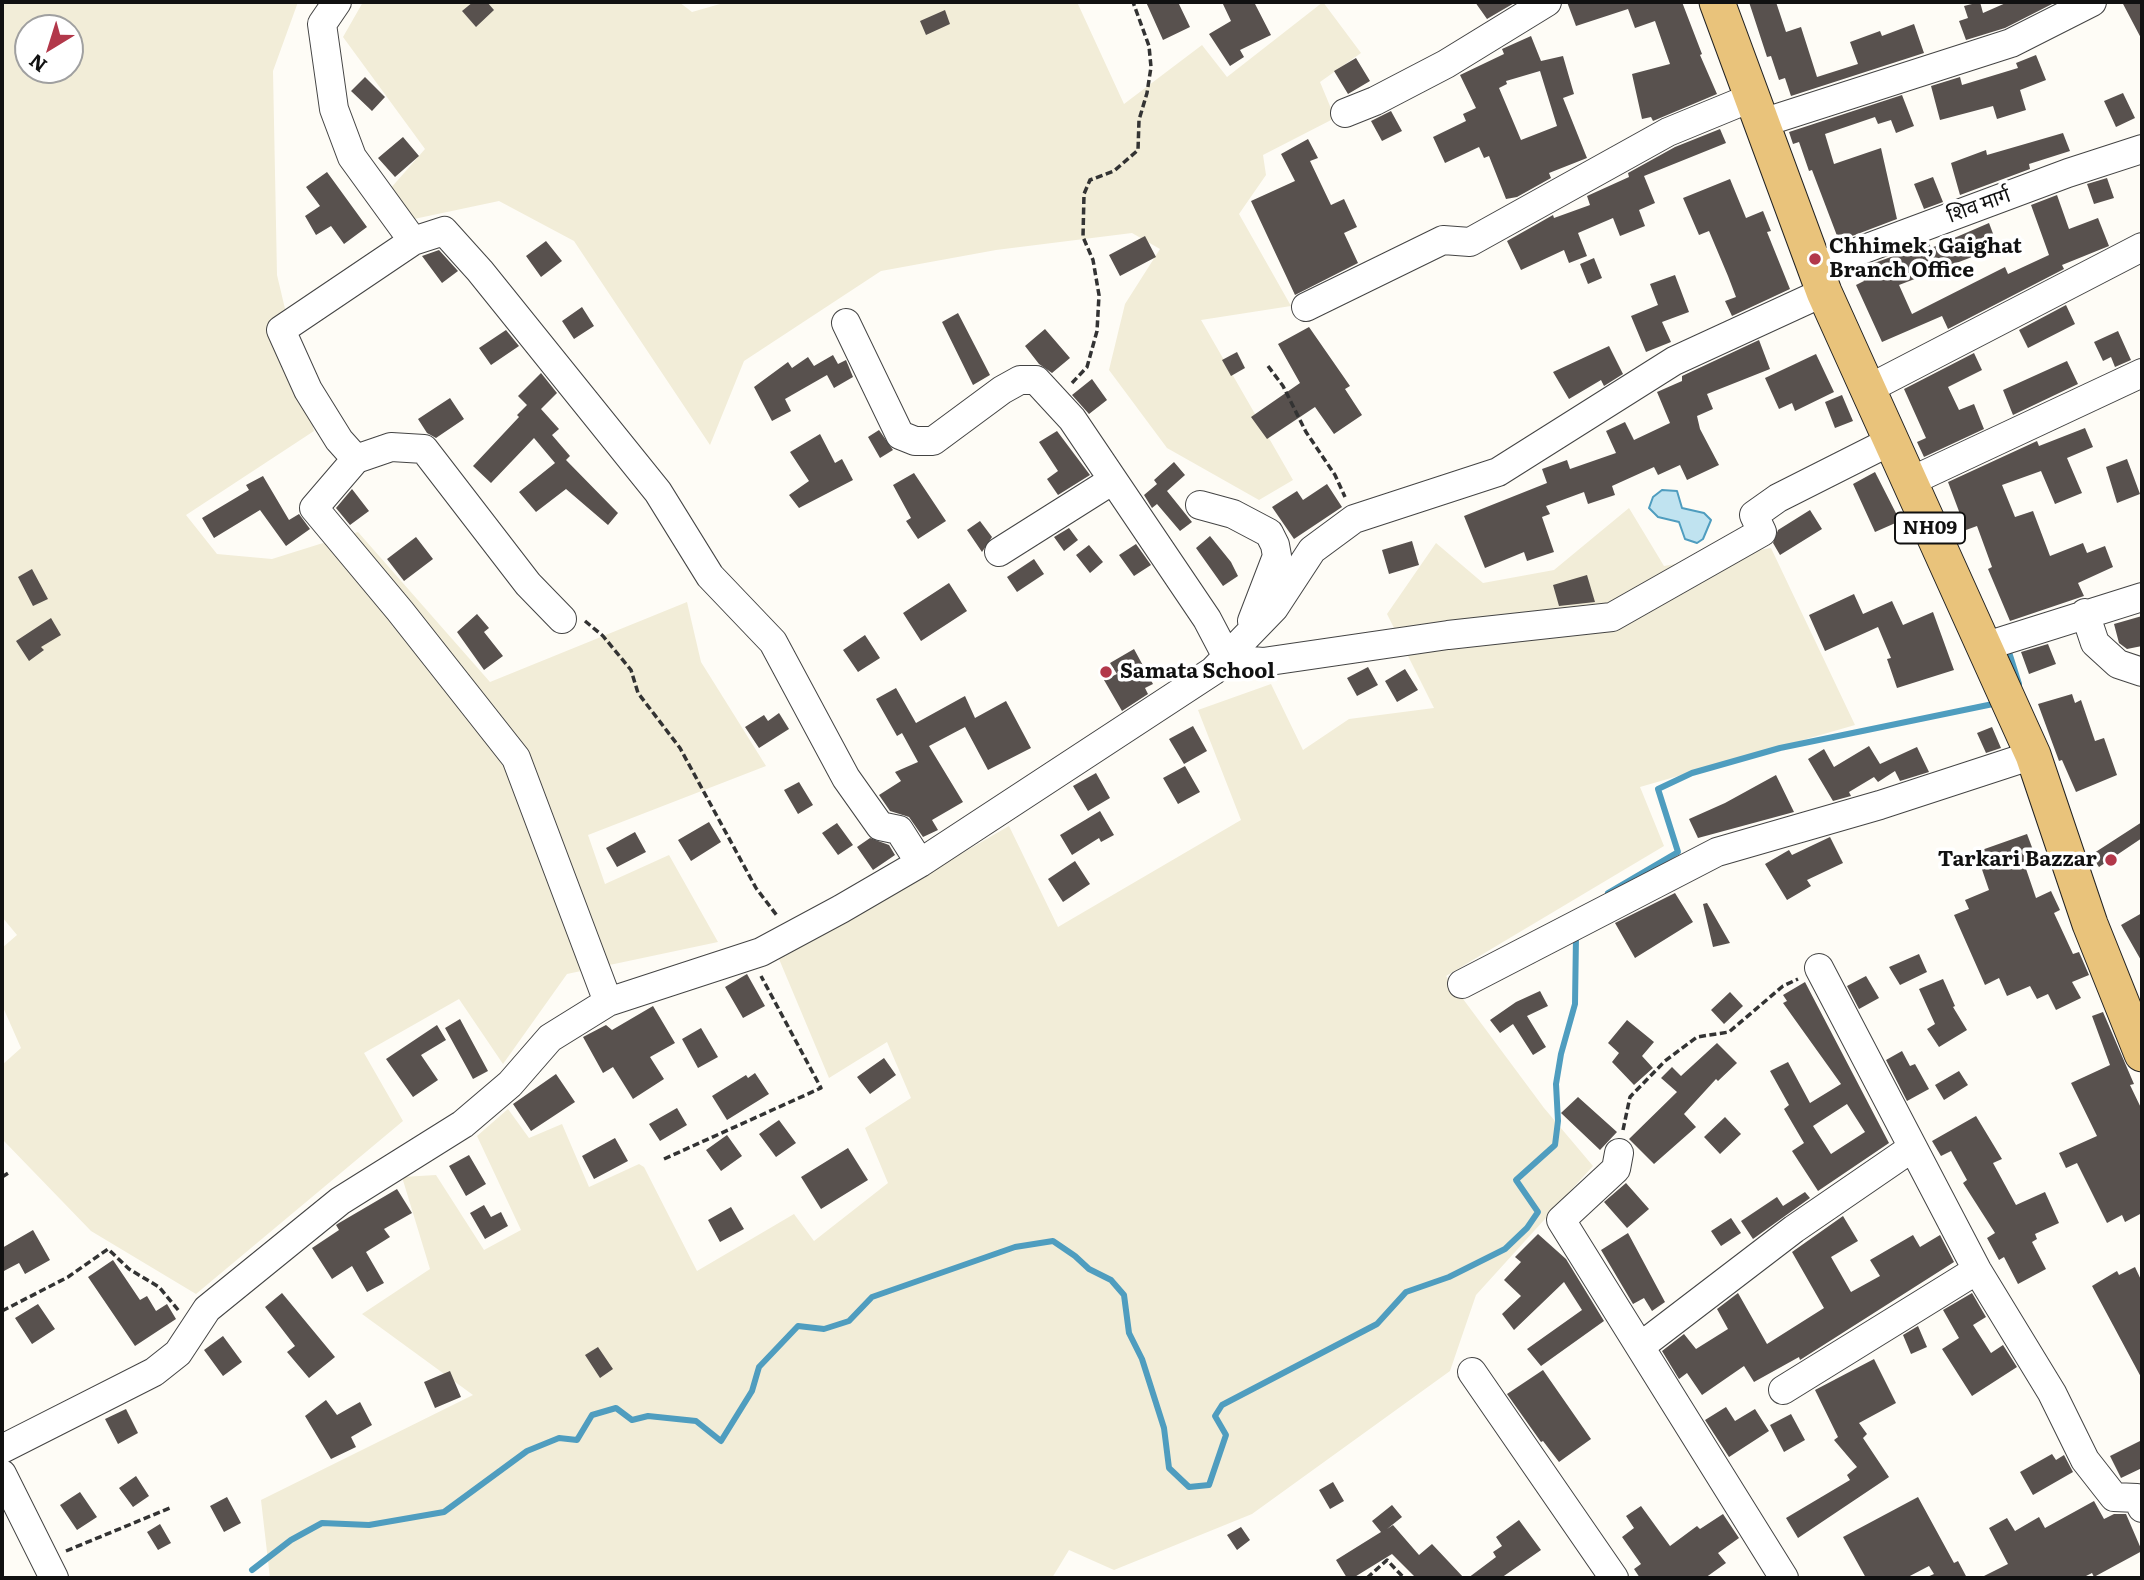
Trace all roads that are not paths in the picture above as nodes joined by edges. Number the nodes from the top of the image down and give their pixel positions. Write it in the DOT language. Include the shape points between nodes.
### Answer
graph roads {
  1 [pos="337,2"];
  2 [pos="1546,2"];
  3 [pos="1717,2"];
  4 [pos="2092,2"];
  5 [pos="1757,110"];
  6 [pos="1345,113"];
  7 [pos="2140,158"];
  8 [pos="412,241"];
  9 [pos="2142,247"];
  10 [pos="1820,280"];
  11 [pos="1306,307"];
  12 [pos="846,323"];
  13 [pos="2142,373"];
  14 [pos="1868,389"];
  15 [pos="1891,441"];
  16 [pos="356,459"];
  17 [pos="1113,480"];
  18 [pos="1909,482"];
  19 [pos="1200,505"];
  20 [pos="999,551"];
  21 [pos="2142,597"];
  22 [pos="562,619"];
  23 [pos="2087,620"];
  24 [pos="1983,647"];
  25 [pos="1236,651"];
  26 [pos="2142,672"];
  27 [pos="2033,755"];
  28 [pos="920,863"];
  29 [pos="1819,968"];
  30 [pos="1462,984"];
  31 [pos="608,1002"];
  32 [pos="2142,1054"];
  33 [pos="1912,1148"];
  34 [pos="1619,1153"];
  35 [pos="1977,1270"];
  36 [pos="1641,1346"];
  37 [pos="1472,1372"];
  38 [pos="1783,1390"];
  39 [pos="2,1449"];
  40 [pos="2,1474"];
  41 [pos="2142,1508"];
  42 [pos="49,1569"];
  43 [pos="1614,1578"];
  44 [pos="1784,1578"];
  1 -- 8 [label="street" via="322,24 334,109 352,157"];
  2 -- 6 [label="street" via="1446,64"];
  3 -- 5 [label="main road, NH09"];
  4 -- 5 [label="street" via="2011,43"];
  5 -- 10 [label="main road, NH09"];
  5 -- 11 [label="street" via="1668,131 1470,242 1443,240"];
  7 -- 10 [label="street, शिव मार्ग" via="2068,173"];
  8 -- 16 [label="street" via="281,330 307,390"];
  8 -- 28 [label="street" via="444,231 480,271 658,492 710,576 773,642 846,778 880,826 898,831"];
  9 -- 14 [label="street"];
  10 -- 14 [label="main road, NH09"];
  10 -- 25 [label="street, शिव मार्ग" via="1674,361 1498,472 1354,519 1312,550 1274,608"];
  12 -- 17 [label="street" via="900,435 933,441 1020,380 1036,380"];
  13 -- 18 [label="street"];
  14 -- 15 [label="main road, NH09"];
  15 -- 18 [label="main road, NH09"];
  15 -- 25 [label="street" via="1778,498 1754,515 1762,532 1612,617 1263,662"];
  16 -- 22 [label="street" via="391,447 424,449 528,583"];
  16 -- 31 [label="street" via="314,508 516,758"];
  17 -- 20 [label="street"];
  17 -- 25 [label="street" via="1207,619"];
  18 -- 24 [label="main road, NH09"];
  19 -- 25 [label="street" via="1233,514 1269,533 1275,545 1277,555"];
  21 -- 23 [label="street"];
  23 -- 24 [label="street"];
  23 -- 26 [label="street" via="2095,643 2118,664"];
  24 -- 27 [label="main road, NH09"];
  25 -- 28 [label="street, शिव मार्ग"];
  27 -- 30 [label="street" via="1717,852"];
  27 -- 32 [label="main road, NH09" via="2090,924"];
  28 -- 31 [label="street, शिव मार्ग" via="750,956"];
  29 -- 33 [label="street"];
  31 -- 39 [label="street, शिव मार्ग" via="550,1038 510,1084 463,1124 340,1201 208,1309 178,1353 154,1371"];
  33 -- 35 [label="street"];
  33 -- 36 [label="street"];
  34 -- 36 [label="street" via="1616,1170 1561,1220"];
  35 -- 38 [label="street"];
  35 -- 41 [label="street" via="2052,1393 2085,1460 2114,1497 2137,1498"];
  36 -- 44 [label="street"];
  37 -- 43 [label="street"];
  40 -- 42 [label="street"];
}
